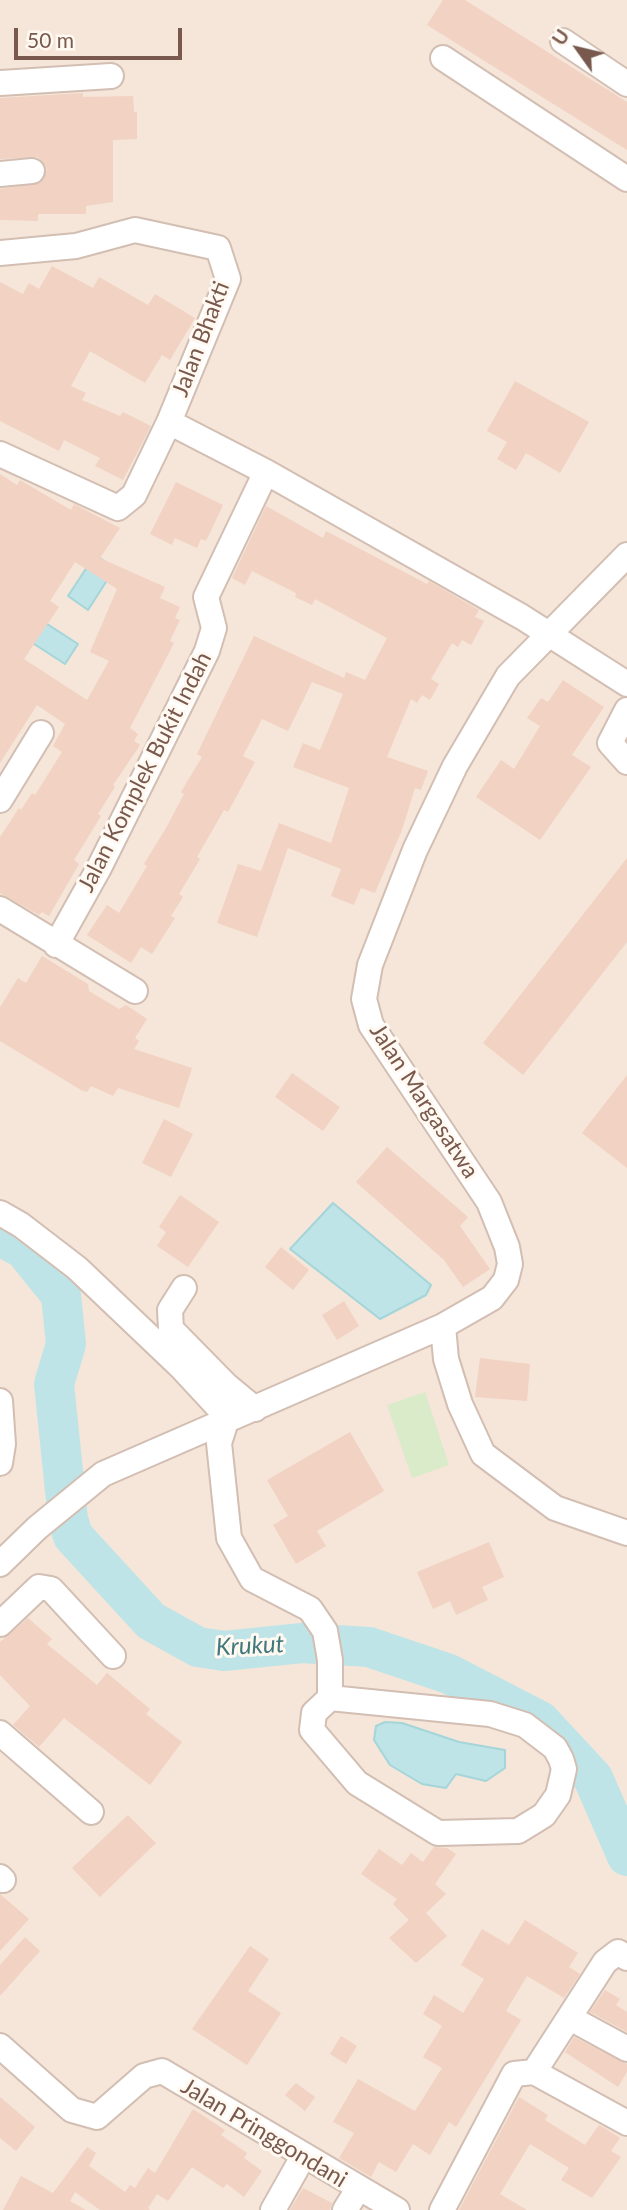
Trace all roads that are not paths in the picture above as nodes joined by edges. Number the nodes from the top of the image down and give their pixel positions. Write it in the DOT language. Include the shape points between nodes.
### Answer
graph roads {
  1 [pos="563,41"];
  2 [pos="443,58"];
  3 [pos="111,76"];
  4 [pos="0,83"];
  5 [pos="627,84"];
  6 [pos="32,171"];
  7 [pos="0,174"];
  8 [pos="627,179"];
  9 [pos="0,253"];
  10 [pos="169,422"];
  11 [pos="0,454"];
  12 [pos="266,472"];
  13 [pos="627,555"];
  14 [pos="549,632"];
  15 [pos="627,684"];
  16 [pos="627,710"];
  17 [pos="41,733"];
  18 [pos="627,762"];
  19 [pos="0,800"];
  20 [pos="0,909"];
  21 [pos="56,945"];
  22 [pos="135,991"];
  23 [pos="0,1213"];
  24 [pos="184,1288"];
  25 [pos="443,1326"];
  26 [pos="0,1401"];
  27 [pos="255,1409"];
  28 [pos="226,1421"];
  29 [pos="0,1463"];
  30 [pos="627,1533"];
  31 [pos="0,1564"];
  32 [pos="0,1624"];
  33 [pos="113,1656"];
  34 [pos="330,1698"];
  35 [pos="0,1732"];
  36 [pos="91,1812"];
  37 [pos="627,1958"];
  38 [pos="570,2018"];
  39 [pos="0,2046"];
  40 [pos="627,2049"];
  41 [pos="534,2072"];
  42 [pos="627,2123"];
  43 [pos="304,2155"];
  44 [pos="352,2199"];
  45 [pos="273,2210"];
  46 [pos="397,2210"];
  47 [pos="442,2210"];
  1 -- 5 [label="street"];
  2 -- 8 [label="street"];
  3 -- 4 [label="street"];
  6 -- 7 [label="street"];
  9 -- 10 [label="street, Jalan Bhakti" via="76,246 135,230 218,248 228,279"];
  10 -- 11 [label="street, Jalan Bhakti" via="134,495 118,508"];
  10 -- 12 [label="street"];
  12 -- 14 [label="street"];
  12 -- 21 [label="street, Jalan Komplek Bukit Indah" via="206,597 214,628 207,651"];
  13 -- 14 [label="street, Jalan Margasatwa"];
  14 -- 15 [label="street"];
  14 -- 25 [label="street, Jalan Margasatwa" via="508,676 455,766 415,850 370,965 364,999 371,1025 489,1202 507,1247 510,1264 506,1280 492,1298"];
  16 -- 18 [label="street" via="610,743"];
  17 -- 19 [label="street"];
  20 -- 21 [label="street"];
  21 -- 22 [label="street"];
  23 -- 28 [label="street" via="77,1268 181,1367"];
  24 -- 27 [label="street" via="170,1310 171,1329"];
  25 -- 27 [label="street, Jalan Margasatwa"];
  25 -- 30 [label="street" via="446,1359 460,1404 483,1454 555,1508"];
  26 -- 29 [label="street"];
  27 -- 28 [label="street, Jalan Margasatwa"];
  28 -- 31 [label="street, Jalan Margasatwa" via="103,1474"];
  28 -- 34 [label="street" via="219,1443 229,1538 252,1579 310,1609 325,1631"];
  32 -- 33 [label="street" via="39,1587 51,1589"];
  34 -- 34 [label="street" via="491,1714 525,1726 555,1748 561,1759 564,1769 558,1795 544,1815 518,1831 438,1833 356,1783 312,1730 314,1713"];
  35 -- 36 [label="street"];
  37 -- 38 [label="street" via="618,1952 610,1956"];
  38 -- 40 [label="street"];
  38 -- 41 [label="street"];
  39 -- 43 [label="street, Jalan Pringgondani" via="72,2110 97,2117 144,2077 162,2071"];
  41 -- 42 [label="street"];
  41 -- 47 [label="street" via="514,2074"];
  43 -- 44 [label="street, Jalan Pringgondani"];
  43 -- 45 [label="street"];
  44 -- 46 [label="street, Jalan Pringgondani"];
}
